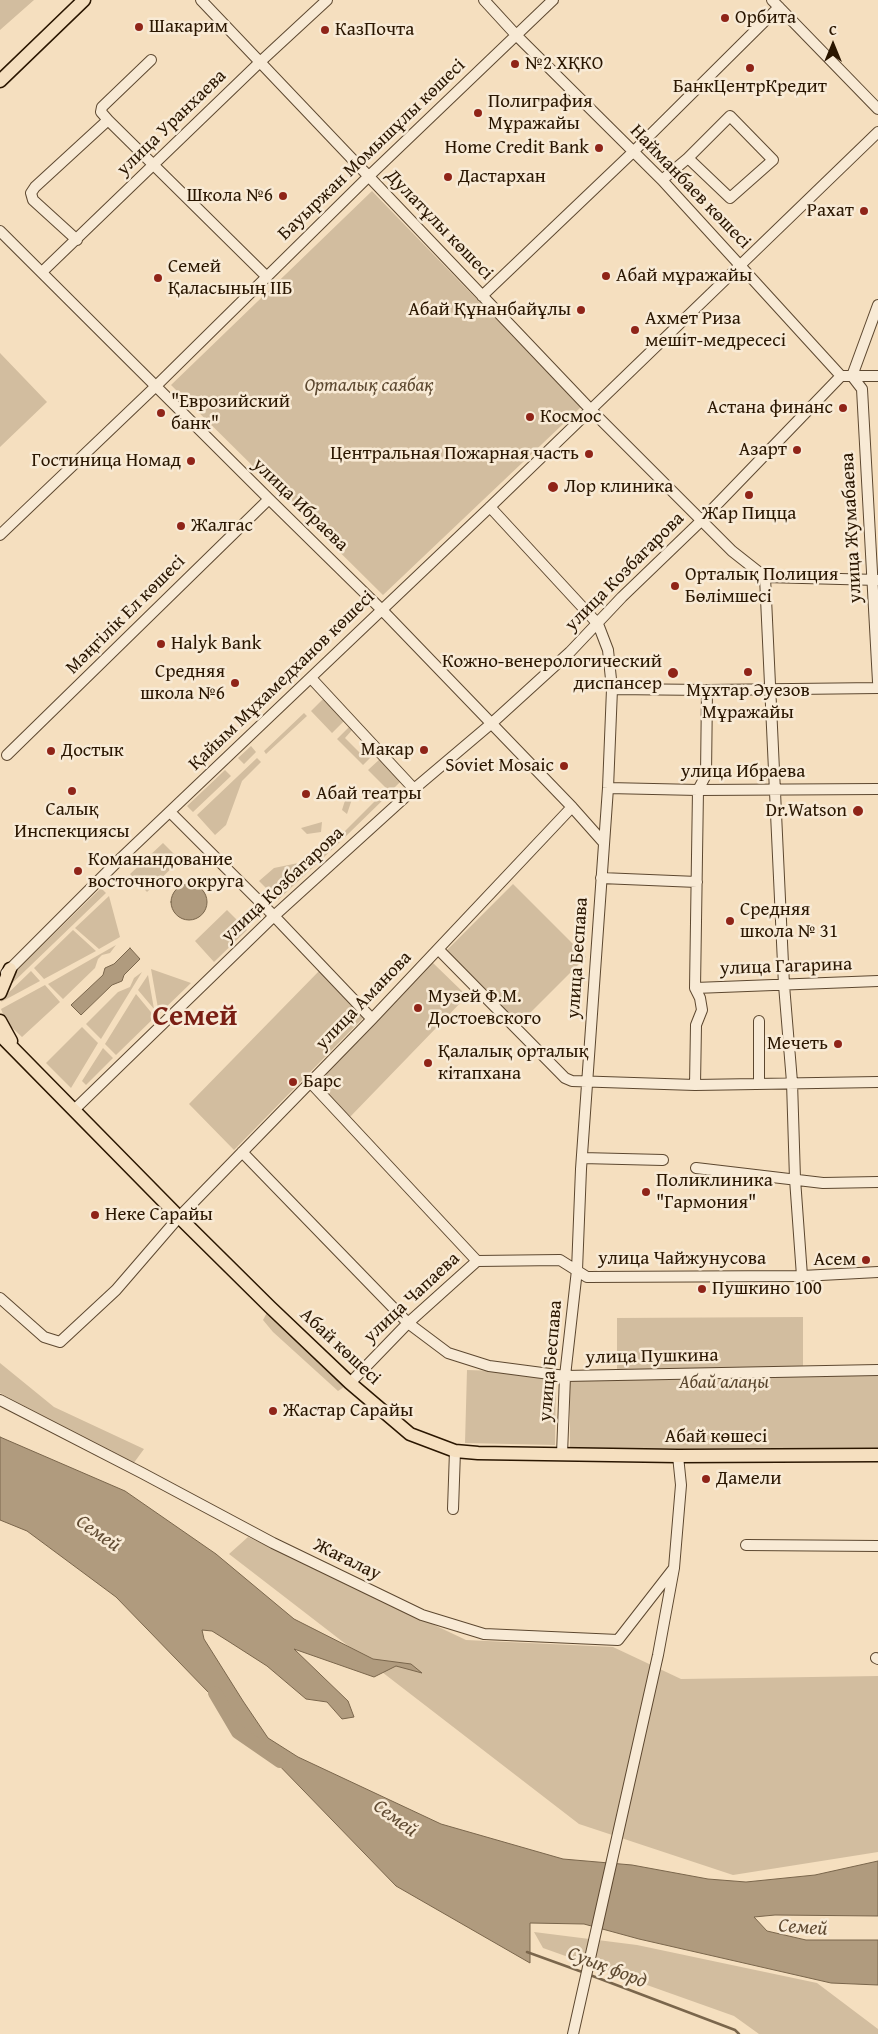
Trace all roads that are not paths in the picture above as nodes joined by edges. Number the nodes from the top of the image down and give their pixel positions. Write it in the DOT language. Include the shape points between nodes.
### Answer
graph roads {
  1 [pos="84,0"];
  2 [pos="201,0"];
  3 [pos="327,0"];
  4 [pos="484,0"];
  5 [pos="553,0"];
  6 [pos="776,4"];
  7 [pos="517,36"];
  8 [pos="151,60"];
  9 [pos="260,62"];
  10 [pos="0,81"];
  11 [pos="878,109"];
  12 [pos="108,120"];
  13 [pos="878,132"];
  14 [pos="633,152"];
  15 [pos="688,158"];
  16 [pos="155,165"];
  17 [pos="368,177"];
  18 [pos="662,180"];
  19 [pos="0,231"];
  20 [pos="77,240"];
  21 [pos="740,265"];
  22 [pos="42,272"];
  23 [pos="266,276"];
  24 [pos="482,296"];
  25 [pos="878,305"];
  26 [pos="846,376"];
  27 [pos="878,376"];
  28 [pos="156,386"];
  29 [pos="590,409"];
  30 [pos="269,500"];
  31 [pos="490,507"];
  32 [pos="701,521"];
  33 [pos="874,527"];
  34 [pos="0,535"];
  35 [pos="765,577"];
  36 [pos="875,580"];
  37 [pos="382,610"];
  38 [pos="598,624"];
  39 [pos="311,678"];
  40 [pos="878,682"];
  41 [pos="878,688"];
  42 [pos="612,689"];
  43 [pos="707,690"];
  44 [pos="770,690"];
  45 [pos="492,723"];
  46 [pos="7,755"];
  47 [pos="608,788"];
  48 [pos="414,789"];
  49 [pos="775,789"];
  50 [pos="878,789"];
  51 [pos="698,790"];
  52 [pos="572,808"];
  53 [pos="170,812"];
  54 [pos="604,843"];
  55 [pos="600,878"];
  56 [pos="697,882"];
  57 [pos="274,916"];
  58 [pos="438,949"];
  59 [pos="7,969"];
  60 [pos="0,979"];
  61 [pos="878,981"];
  62 [pos="784,985"];
  63 [pos="695,988"];
  64 [pos="0,992"];
  65 [pos="372,1019"];
  66 [pos="0,1020"];
  67 [pos="758,1021"];
  68 [pos="0,1035"];
  69 [pos="0,1041"];
  70 [pos="14,1048"];
  71 [pos="310,1082"];
  72 [pos="792,1082"];
  73 [pos="878,1082"];
  74 [pos="588,1083"];
  75 [pos="760,1084"];
  76 [pos="695,1085"];
  77 [pos="74,1110"];
  78 [pos="242,1152"];
  79 [pos="582,1158"];
  80 [pos="663,1160"];
  81 [pos="696,1168"];
  82 [pos="795,1179"];
  83 [pos="878,1182"];
  84 [pos="178,1218"];
  85 [pos="478,1261"];
  86 [pos="577,1270"];
  87 [pos="878,1272"];
  88 [pos="802,1276"];
  89 [pos="0,1298"];
  90 [pos="408,1323"];
  91 [pos="878,1370"];
  92 [pos="565,1376"];
  93 [pos="350,1383"];
  94 [pos="0,1400"];
  95 [pos="455,1451"];
  96 [pos="562,1454"];
  97 [pos="878,1455"];
  98 [pos="678,1456"];
  99 [pos="453,1509"];
  100 [pos="746,1545"];
  101 [pos="878,1546"];
  102 [pos="674,1568"];
  103 [pos="573,2034"];
  1 -- 10 [label="main road"];
  2 -- 9 [label="street, Дулатұлы көшесі"];
  3 -- 9 [label="street, улица Уранхаева"];
  4 -- 7 [label="street, Найманбаев көшесі"];
  5 -- 7 [label="street, Бауыржан Момышұлы көшесі"];
  6 -- 11 [label="street"];
  6 -- 14 [label="street"];
  7 -- 14 [label="street, Найманбаев көшесі"];
  7 -- 17 [label="street, Бауыржан Момышұлы көшесі"];
  8 -- 12 [label="street" via="102,107 101,112"];
  9 -- 16 [label="street, улица Уранхаева"];
  9 -- 17 [label="street, Дулатұлы көшесі"];
  12 -- 16 [label="street"];
  12 -- 20 [label="street" via="31,193 33,200"];
  13 -- 21 [label="street, Қайым Мұхамедханов көшесі"];
  14 -- 18 [label="street, Найманбаев көшесі"];
  14 -- 24 [label="street"];
  15 -- 15 [label="street" via="730,198 773,160 730,116"];
  15 -- 18 [label="street"];
  16 -- 20 [label="street, улица Уранхаева"];
  16 -- 23 [label="street"];
  17 -- 23 [label="street, Бауыржан Момышұлы көшесі"];
  17 -- 24 [label="street, Дулатұлы көшесі"];
  18 -- 21 [label="street, Найманбаев көшесі"];
  19 -- 22 [label="street, улица Ибраева"];
  20 -- 22 [label="street, улица Уранхаева"];
  21 -- 26 [label="street, Найманбаев көшесі"];
  21 -- 29 [label="street, Қайым Мұхамедханов көшесі"];
  22 -- 28 [label="street, улица Ибраева"];
  23 -- 28 [label="street, Бауыржан Момышұлы көшесі"];
  24 -- 29 [label="street, Дулатұлы көшесі"];
  25 -- 26 [label="street, улица Козбагарова"];
  26 -- 27 [label="street"];
  26 -- 32 [label="street, улица Козбагарова"];
  26 -- 33 [label="street, улица Жумабаева" via="862,389"];
  28 -- 30 [label="street, улица Ибраева"];
  28 -- 34 [label="street, Бауыржан Момышұлы көшесі"];
  29 -- 31 [label="street, Қайым Мұхамедханов көшесі"];
  29 -- 32 [label="street, Дулатұлы көшесі"];
  30 -- 37 [label="street, улица Ибраева"];
  30 -- 46 [label="street, Мәңгілік Ел көшесі"];
  31 -- 37 [label="street, Қайым Мұхамедханов көшесі"];
  31 -- 38 [label="street, улица Беспава"];
  32 -- 35 [label="street, Дулатұлы көшесі"];
  32 -- 38 [label="street, улица Козбагарова"];
  33 -- 36 [label="street, улица Жумабаева"];
  35 -- 36 [label="street"];
  35 -- 44 [label="street"];
  36 -- 40 [label="street, улица Жумабаева"];
  37 -- 39 [label="street, Қайым Мұхамедханов көшесі"];
  37 -- 45 [label="street, улица Ибраева"];
  38 -- 42 [label="street, улица Беспава" via="608,650"];
  38 -- 45 [label="street, улица Козбагарова"];
  39 -- 48 [label="street"];
  39 -- 53 [label="street, Қайым Мұхамедханов көшесі"];
  41 -- 44 [label="street"];
  42 -- 43 [label="street"];
  42 -- 47 [label="street, улица Беспава"];
  43 -- 44 [label="street"];
  43 -- 51 [label="street" via="706,775"];
  44 -- 49 [label="street"];
  45 -- 48 [label="street, улица Козбагарова"];
  45 -- 52 [label="street, улица Ибраева"];
  47 -- 51 [label="street, улица Ибраева"];
  47 -- 54 [label="street, улица Беспава"];
  48 -- 57 [label="street, улица Козбагарова"];
  49 -- 50 [label="street, улица Ибраева"];
  49 -- 51 [label="street, улица Ибраева"];
  49 -- 62 [label="street"];
  51 -- 56 [label="street"];
  52 -- 54 [label="street, улица Ибраева"];
  52 -- 58 [label="street, улица Аманова"];
  53 -- 57 [label="street"];
  53 -- 59 [label="street, Қайым Мұхамедханов көшесі"];
  54 -- 55 [label="street, улица Беспава"];
  55 -- 56 [label="street"];
  55 -- 74 [label="street, улица Беспава"];
  56 -- 63 [label="street"];
  57 -- 65 [label="street"];
  57 -- 77 [label="street, улица Козбагарова"];
  58 -- 65 [label="street, улица Аманова"];
  58 -- 74 [label="street" via="565,1078"];
  59 -- 60 [label="street, Қайым Мұхамедханов көшесі"];
  59 -- 64 [label="main road"];
  61 -- 62 [label="street, улица Гагарина"];
  62 -- 63 [label="street, улица Гагарина"];
  62 -- 72 [label="street"];
  63 -- 76 [label="street" via="702,1010 696,1024"];
  65 -- 71 [label="street, улица Аманова"];
  66 -- 70 [label="main road"];
  67 -- 75 [label="street"];
  68 -- 70 [label="main road, Абай көшесі"];
  69 -- 70 [label="main road"];
  70 -- 77 [label="main road, Абай көшесі"];
  71 -- 78 [label="street, улица Аманова"];
  71 -- 85 [label="street"];
  72 -- 73 [label="street"];
  72 -- 75 [label="street"];
  72 -- 82 [label="street"];
  74 -- 76 [label="street"];
  74 -- 79 [label="street, улица Беспава"];
  75 -- 76 [label="street"];
  77 -- 84 [label="main road, Абай көшесі"];
  78 -- 84 [label="street, улица Аманова"];
  78 -- 90 [label="street, улица Пушкина"];
  79 -- 80 [label="street"];
  79 -- 86 [label="street, улица Беспава"];
  81 -- 82 [label="street"];
  82 -- 83 [label="street" via="823,1183"];
  82 -- 88 [label="street"];
  84 -- 89 [label="street, улица Аманова" via="116,1290 60,1342 44,1337"];
  84 -- 93 [label="main road, Абай көшесі"];
  85 -- 86 [label="street, улица Чайжунусова" via="560,1260"];
  85 -- 90 [label="street, улица Чапаева"];
  86 -- 88 [label="street, улица Чайжунусова" via="587,1277"];
  86 -- 92 [label="street, улица Беспава"];
  87 -- 88 [label="street, улица Чайжунусова"];
  90 -- 92 [label="street, улица Пушкина" via="448,1353 489,1366"];
  90 -- 93 [label="street, улица Чапаева"];
  91 -- 92 [label="street, улица Пушкина"];
  92 -- 96 [label="street, улица Беспава"];
  93 -- 95 [label="main road, Абай көшесі" via="410,1434"];
  94 -- 102 [label="street, Жағалау" via="273,1543 422,1615 484,1634 618,1640"];
  95 -- 96 [label="main road, Абай көшесі"];
  95 -- 99 [label="street"];
  96 -- 98 [label="main road, Абай көшесі"];
  97 -- 98 [label="main road, Абай көшесі"];
  98 -- 102 [label="street" via="681,1485"];
  100 -- 101 [label="street"];
  102 -- 103 [label="street" via="658,1655"];
}
